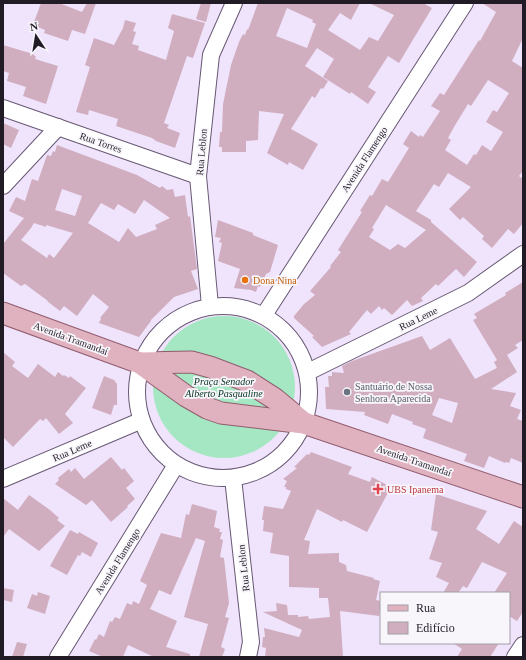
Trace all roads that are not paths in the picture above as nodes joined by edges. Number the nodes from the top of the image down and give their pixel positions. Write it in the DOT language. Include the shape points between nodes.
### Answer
graph roads {
  1 [pos="234,3"];
  2 [pos="465,3"];
  3 [pos="3,108"];
  4 [pos="58,127"];
  5 [pos="198,176"];
  6 [pos="3,186"];
  7 [pos="523,254"];
  8 [pos="210,306"];
  9 [pos="3,313"];
  10 [pos="264,315"];
  11 [pos="182,361"];
  12 [pos="140,363"];
  13 [pos="308,372"];
  14 [pos="173,386"];
  15 [pos="275,399"];
  16 [pos="264,419"];
  17 [pos="140,421"];
  18 [pos="304,423"];
  19 [pos="176,466"];
  20 [pos="233,478"];
  21 [pos="3,479"];
  22 [pos="523,497"];
  23 [pos="523,645"];
  24 [pos="58,657"];
  25 [pos="248,657"];
  26 [pos="516,657"];
  1 -- 5 [label="street, Rua Leblon" via="211,55"];
  2 -- 10 [label="street, Avenida Flamengo"];
  3 -- 4 [label="street, Rua Torres"];
  4 -- 5 [label="street, Rua Torres"];
  4 -- 6 [label="street"];
  5 -- 8 [label="street, Rua Leblon"];
  7 -- 13 [label="street, Rua Leme" via="468,293"];
  8 -- 10 [label="street" via="237,306"];
  8 -- 12 [label="street" via="185,314 157,334"];
  9 -- 12 [label="main road, Avenida Tramandaí"];
  10 -- 13 [label="street" via="283,329 298,348"];
  11 -- 12 [label="main road, Avenida Tramandaí"];
  11 -- 14 [label="main road" via="171,372 170,381"];
  11 -- 15 [label="main road, Avenida Tramandaí" via="198,363 247,381"];
  12 -- 14 [label="main road, Avenida Tramandaí"];
  12 -- 17 [label="street" via="135,392"];
  13 -- 18 [label="street" via="310,398"];
  14 -- 16 [label="main road, Avenida Tramandaí" via="207,408 221,413"];
  15 -- 16 [label="main road" via="277,411"];
  15 -- 18 [label="main road, Avenida Tramandaí"];
  16 -- 18 [label="main road, Avenida Tramandaí"];
  17 -- 19 [label="street" via="154,446"];
  17 -- 21 [label="street, Rua Leme"];
  18 -- 20 [label="street" via="293,443 276,460 256,472"];
  18 -- 22 [label="main road, Avenida Tramandaí"];
  19 -- 20 [label="street" via="201,476"];
  19 -- 24 [label="street, Avenida Flamengo"];
  20 -- 25 [label="street, Rua Leblon" via="251,642"];
  23 -- 26 [label="street"];
}
